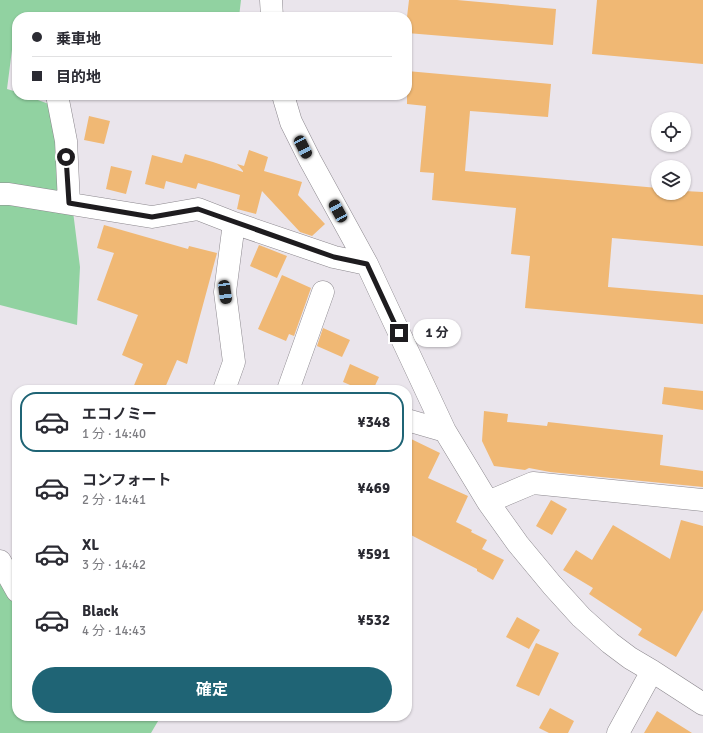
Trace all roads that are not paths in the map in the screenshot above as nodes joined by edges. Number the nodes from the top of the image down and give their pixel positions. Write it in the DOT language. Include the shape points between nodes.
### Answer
graph roads {
  1 [pos="271,0"];
  2 [pos="272,12"];
  3 [pos="59,100"];
  4 [pos="284,100"];
  5 [pos="0,194"];
  6 [pos="69,203"];
  7 [pos="234,223"];
  8 [pos="367,264"];
  9 [pos="323,292"];
  10 [pos="226,385"];
  11 [pos="293,385"];
  12 [pos="412,421"];
  13 [pos="445,431"];
  14 [pos="703,500"];
  15 [pos="488,502"];
  16 [pos="0,561"];
  17 [pos="12,582"];
  18 [pos="652,671"];
  19 [pos="703,704"];
  20 [pos="618,733"];
  1 -- 2 [label="street"];
  3 -- 6 [label="street" via="66,141"];
  4 -- 8 [label="street" via="291,122 303,147"];
  5 -- 6 [label="street"];
  6 -- 7 [label="street" via="152,217 198,209"];
  7 -- 8 [label="street" via="334,257"];
  7 -- 10 [label="street" via="225,292 234,362"];
  8 -- 13 [label="street"];
  9 -- 11 [label="street"];
  12 -- 13 [label="street"];
  13 -- 15 [label="street"];
  14 -- 15 [label="street" via="533,483"];
  15 -- 18 [label="street" via="518,544 581,617 610,643"];
  16 -- 17 [label="street"];
  18 -- 19 [label="street"];
  18 -- 20 [label="street"];
}
